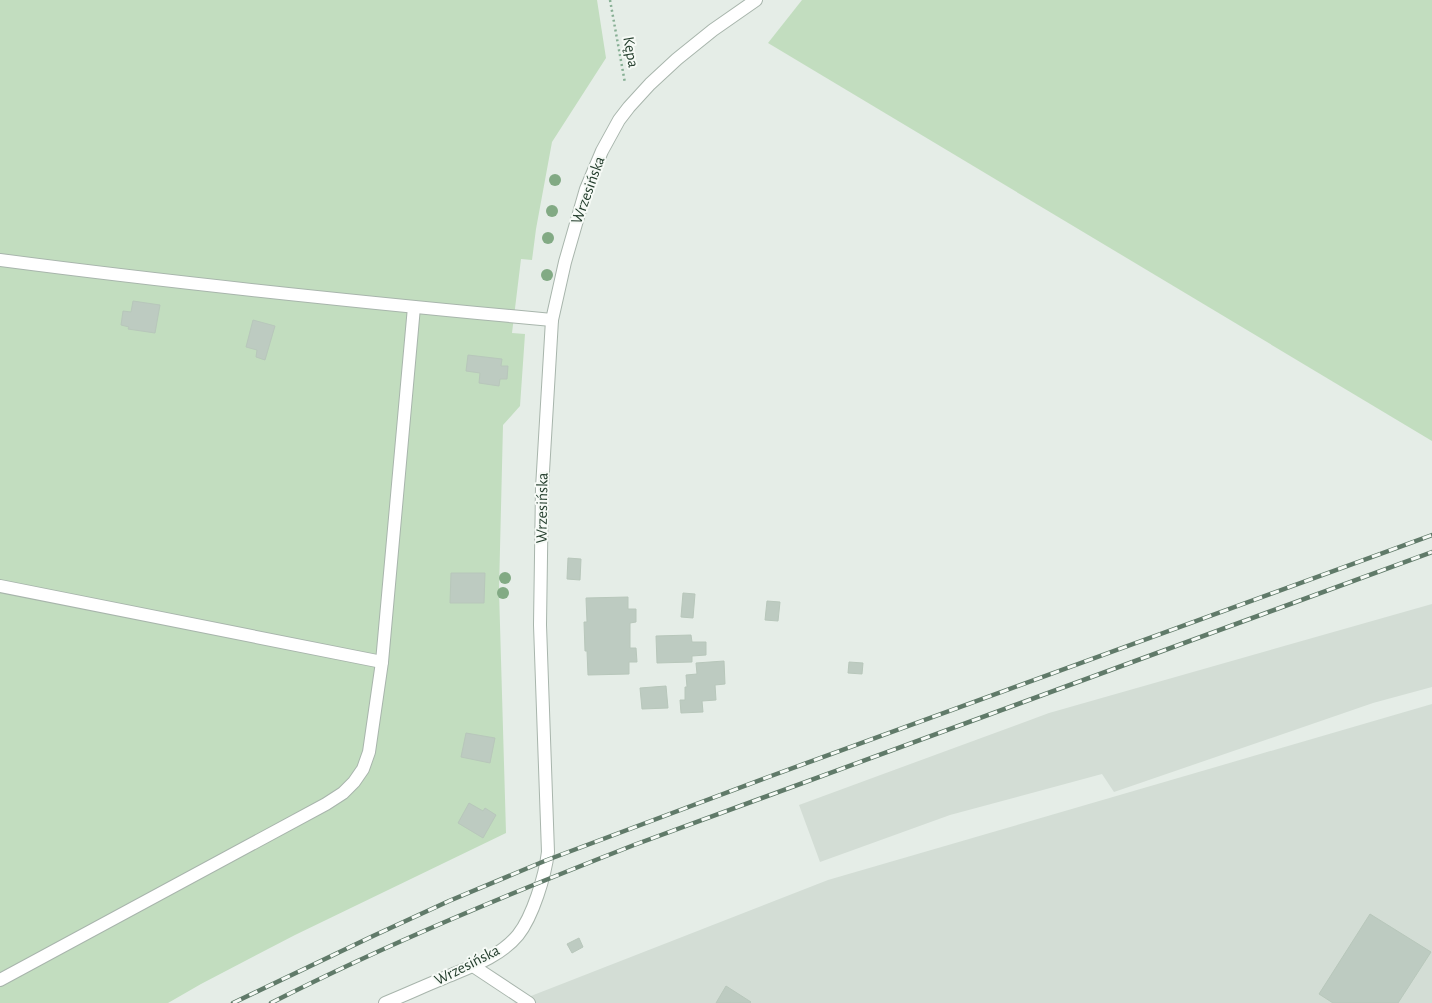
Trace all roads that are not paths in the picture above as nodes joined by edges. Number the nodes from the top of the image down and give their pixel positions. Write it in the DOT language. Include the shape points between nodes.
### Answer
graph roads {
  1 [pos="756,0"];
  2 [pos="0,260"];
  3 [pos="414,307"];
  4 [pos="552,320"];
  5 [pos="0,586"];
  6 [pos="382,662"];
  7 [pos="473,966"];
  8 [pos="0,980"];
  9 [pos="385,1003"];
  10 [pos="529,1003"];
  1 -- 4 [label="street, Wrzesińska" via="677,58 619,120 586,189"];
  2 -- 3 [label="street"];
  3 -- 4 [label="street"];
  3 -- 6 [label="street"];
  4 -- 7 [label="street, Wrzesińska" via="542,488 540,625 547,860 528,918 517,935 498,953"];
  5 -- 6 [label="street"];
  6 -- 8 [label="street" via="369,752 363,769 343,793"];
  7 -- 9 [label="street, Wrzesińska"];
  7 -- 10 [label="street"];
}
